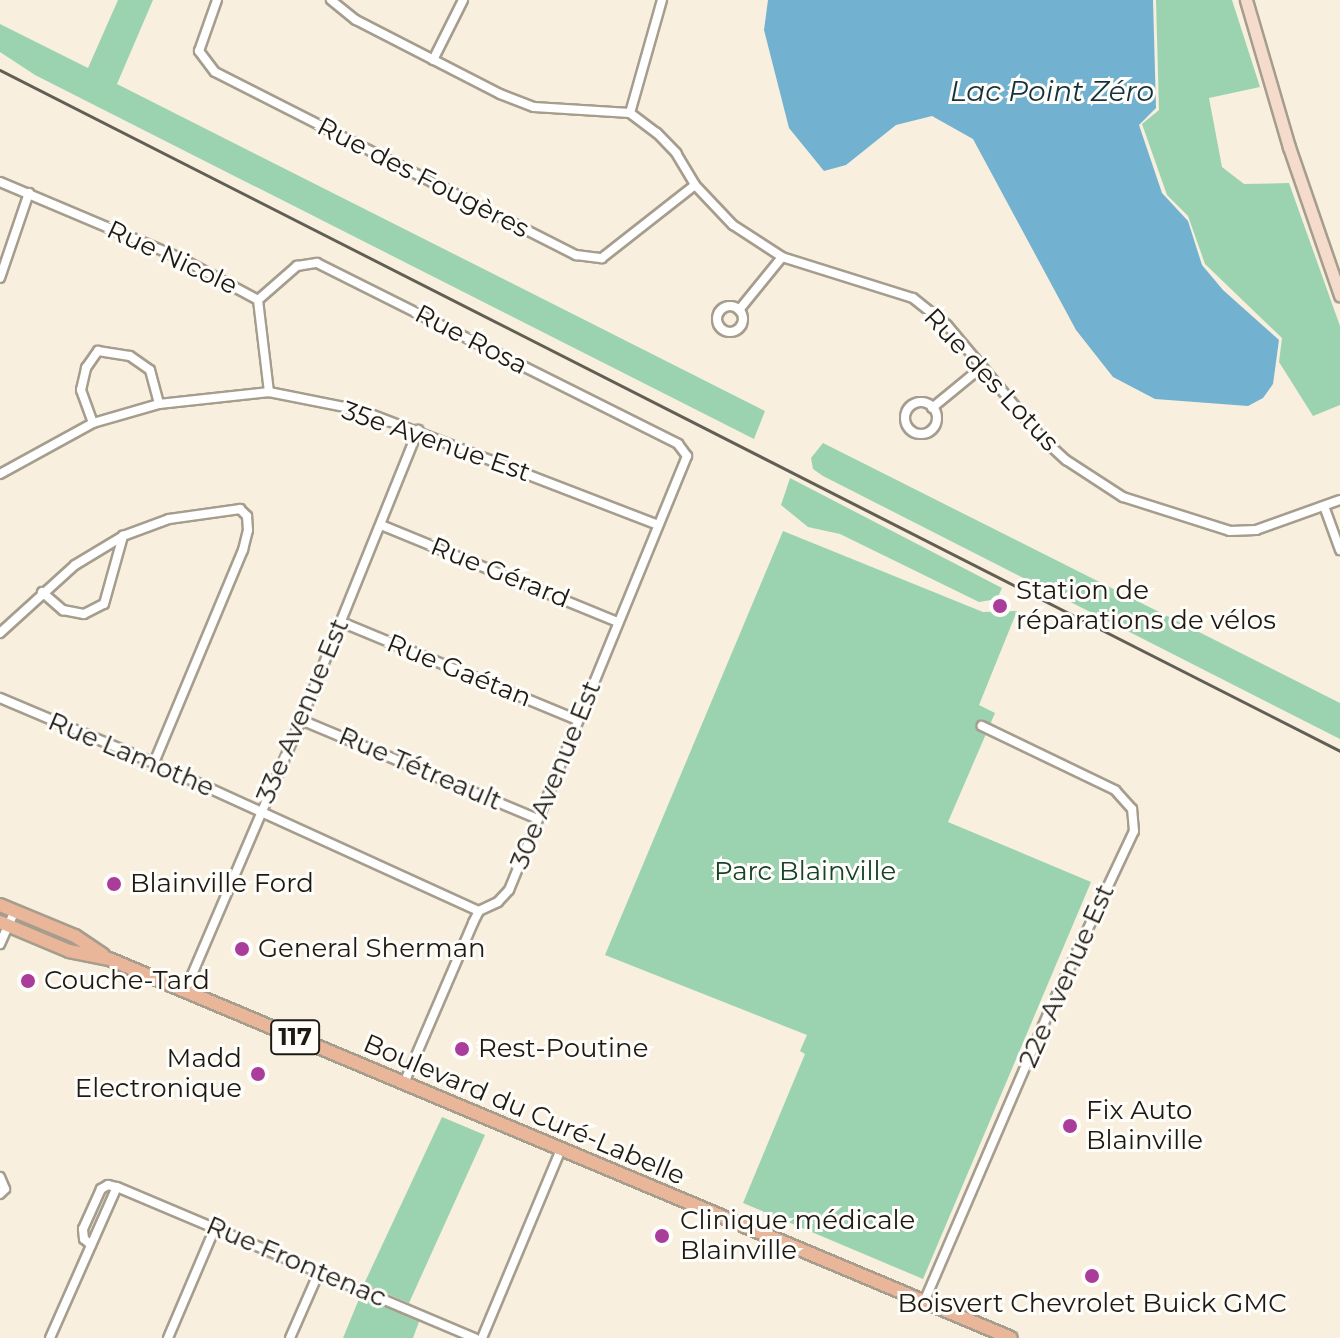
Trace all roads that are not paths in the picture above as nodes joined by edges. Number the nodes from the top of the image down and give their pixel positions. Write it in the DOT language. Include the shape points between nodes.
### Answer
graph roads {
  1 [pos="217,0"];
  2 [pos="331,0"];
  3 [pos="463,0"];
  4 [pos="662,0"];
  5 [pos="1246,0"];
  6 [pos="433,60"];
  7 [pos="630,113"];
  8 [pos="0,182"];
  9 [pos="695,185"];
  10 [pos="29,193"];
  11 [pos="782,257"];
  12 [pos="0,278"];
  13 [pos="1340,295"];
  14 [pos="258,300"];
  15 [pos="739,310"];
  16 [pos="982,367"];
  17 [pos="269,392"];
  18 [pos="159,404"];
  19 [pos="932,408"];
  20 [pos="93,423"];
  21 [pos="418,430"];
  22 [pos="686,452"];
  23 [pos="0,474"];
  24 [pos="1340,500"];
  25 [pos="1324,506"];
  26 [pos="381,525"];
  27 [pos="658,525"];
  28 [pos="123,536"];
  29 [pos="1340,550"];
  30 [pos="42,592"];
  31 [pos="341,622"];
  32 [pos="618,622"];
  33 [pos="0,633"];
  34 [pos="0,698"];
  35 [pos="301,720"];
  36 [pos="578,720"];
  37 [pos="982,726"];
  38 [pos="154,763"];
  39 [pos="260,812"];
  40 [pos="538,819"];
  41 [pos="0,905"];
  42 [pos="15,911"];
  43 [pos="479,911"];
  44 [pos="4,924"];
  45 [pos="0,944"];
  46 [pos="109,959"];
  47 [pos="185,991"];
  48 [pos="404,1083"];
  49 [pos="561,1149"];
  50 [pos="0,1177"];
  51 [pos="0,1194"];
  52 [pos="215,1228"];
  53 [pos="319,1272"];
  54 [pos="924,1302"];
  55 [pos="50,1338"];
  56 [pos="168,1338"];
  57 [pos="290,1338"];
  58 [pos="475,1338"];
  59 [pos="482,1338"];
  60 [pos="1011,1338"];
  1 -- 9 [label="street, Rue des Fougères" via="199,51 215,72 576,255 602,258"];
  2 -- 6 [label="street" via="356,20"];
  3 -- 6 [label="street"];
  4 -- 7 [label="street"];
  5 -- 13 [label="street"];
  6 -- 7 [label="street" via="534,107"];
  7 -- 9 [label="street, Rue des Lotus" via="676,153"];
  8 -- 10 [label="street, Rue Nicole"];
  9 -- 11 [label="street, Rue des Lotus" via="733,225"];
  10 -- 12 [label="street"];
  10 -- 14 [label="street, Rue Nicole" via="182,259"];
  11 -- 15 [label="street"];
  11 -- 16 [label="street, Rue des Lotus" via="913,298 947,325"];
  14 -- 17 [label="street, Rue Nicole"];
  14 -- 22 [label="street, Rue Rosa" via="297,266 317,263"];
  16 -- 19 [label="street"];
  16 -- 25 [label="street, Rue des Lotus" via="1041,437 1123,497 1230,531 1256,530"];
  17 -- 18 [label="street, 35e Avenue Est"];
  17 -- 21 [label="street, 35e Avenue Est" via="360,410"];
  18 -- 20 [label="street, 35e Avenue Est"];
  18 -- 20 [label="street" via="150,370 130,356 98,351 86,368 81,390"];
  20 -- 23 [label="street, 35e Avenue Est"];
  21 -- 26 [label="street, 33e Avenue Est"];
  21 -- 27 [label="street, 35e Avenue Est"];
  22 -- 27 [label="street, 30e Avenue Est" via="686,465"];
  24 -- 25 [label="street, Rue des Lotus"];
  25 -- 29 [label="street"];
  26 -- 31 [label="street, 33e Avenue Est"];
  26 -- 32 [label="street, Rue Gérard"];
  27 -- 32 [label="street, 30e Avenue Est"];
  28 -- 30 [label="street"];
  28 -- 30 [label="street" via="104,604 84,614 63,610"];
  28 -- 38 [label="street" via="169,519 216,511 240,509 247,516 243,550"];
  30 -- 33 [label="street"];
  31 -- 35 [label="street, 33e Avenue Est"];
  31 -- 36 [label="street, Rue Gaétan"];
  32 -- 36 [label="street, 30e Avenue Est"];
  34 -- 38 [label="street, Rue Lamothe"];
  35 -- 39 [label="street, 33e Avenue Est"];
  35 -- 40 [label="street, Rue Tétreault"];
  36 -- 40 [label="street, 30e Avenue Est"];
  37 -- 54 [label="street, 22e Avenue Est" via="1115,790 1132,809 1134,831 1055,998"];
  38 -- 39 [label="street, Rue Lamothe"];
  39 -- 43 [label="street, Rue Lamothe"];
  39 -- 47 [label="street, 33e Avenue Est"];
  40 -- 43 [label="street, 30e Avenue Est" via="509,890"];
  41 -- 42 [label="main road, Boulevard du Curé-Labelle / 117"];
  42 -- 44 [label="street"];
  42 -- 46 [label="main road, Boulevard du Curé-Labelle / 117" via="75,936"];
  43 -- 48 [label="street, 30e Avenue Est"];
  44 -- 45 [label="street"];
  44 -- 46 [label="main road, Boulevard du Curé-Labelle / 117" via="69,951"];
  46 -- 47 [label="main road, Boulevard du Curé-Labelle / 117"];
  47 -- 48 [label="main road, Boulevard du Curé-Labelle / 117"];
  48 -- 49 [label="main road, Boulevard du Curé-Labelle / 117"];
  49 -- 54 [label="main road, Boulevard du Curé-Labelle / 117"];
  49 -- 59 [label="street"];
  50 -- 51 [label="street" via="5,1189"];
  52 -- 53 [label="street, Rue Frontenac"];
  52 -- 55 [label="street, Rue Frontenac" via="117,1187"];
  52 -- 56 [label="street"];
  53 -- 57 [label="street"];
  53 -- 58 [label="street, Rue Frontenac"];
  54 -- 60 [label="main road, Boulevard du Curé-Labelle / 117"];
}
